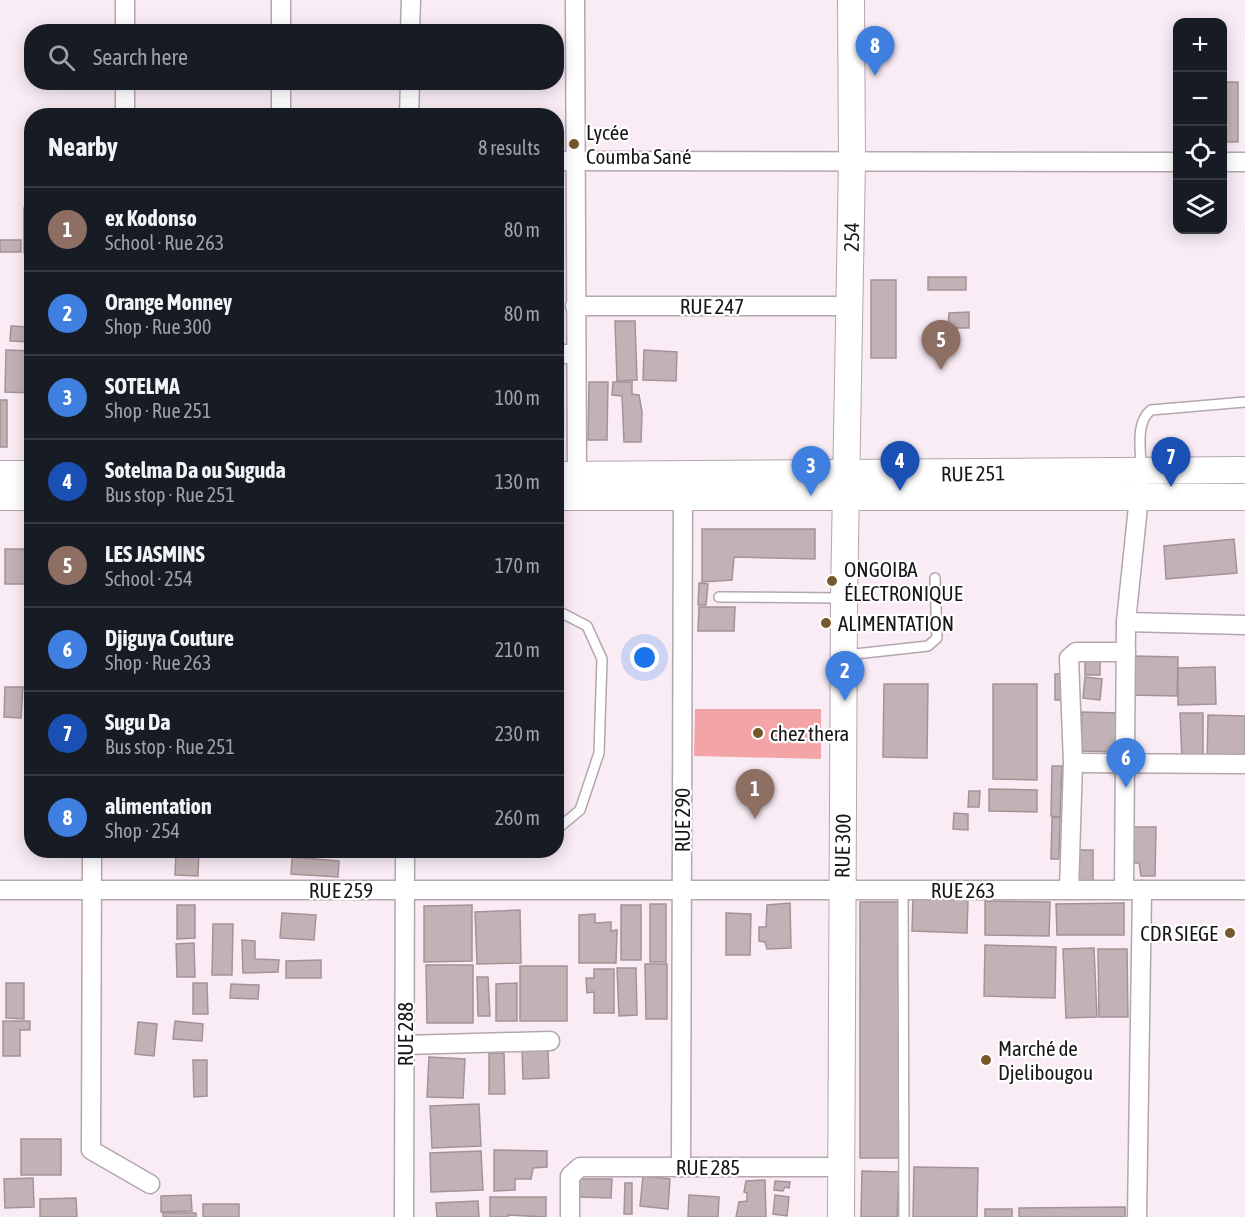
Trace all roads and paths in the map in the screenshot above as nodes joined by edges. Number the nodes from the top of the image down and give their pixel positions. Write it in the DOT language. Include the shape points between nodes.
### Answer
graph roads {
  1 [pos="125,0"];
  2 [pos="281,0"];
  3 [pos="411,0"];
  4 [pos="575,0"];
  5 [pos="851,0"];
  6 [pos="125,24"];
  7 [pos="281,24"];
  8 [pos="410,24"];
  9 [pos="125,90"];
  10 [pos="281,90"];
  11 [pos="410,90"];
  12 [pos="125,108"];
  13 [pos="281,108"];
  14 [pos="409,108"];
  15 [pos="566,161"];
  16 [pos="852,162"];
  17 [pos="1173,162"];
  18 [pos="1227,162"];
  19 [pos="1245,162"];
  20 [pos="574,306"];
  21 [pos="849,306"];
  22 [pos="564,354"];
  23 [pos="575,354"];
  24 [pos="1245,402"];
  25 [pos="1245,470"];
  26 [pos="0,474"];
  27 [pos="24,474"];
  28 [pos="1140,484"];
  29 [pos="683,485"];
  30 [pos="845,485"];
  31 [pos="567,486"];
  32 [pos="24,496"];
  33 [pos="0,497"];
  34 [pos="1245,497"];
  35 [pos="935,578"];
  36 [pos="719,597"];
  37 [pos="844,598"];
  38 [pos="564,614"];
  39 [pos="1126,622"];
  40 [pos="1245,625"];
  41 [pos="1126,652"];
  42 [pos="843,655"];
  43 [pos="1073,763"];
  44 [pos="1125,763"];
  45 [pos="1245,764"];
  46 [pos="564,823"];
  47 [pos="92,858"];
  48 [pos="405,858"];
  49 [pos="0,890"];
  50 [pos="92,890"];
  51 [pos="405,890"];
  52 [pos="682,890"];
  53 [pos="842,890"];
  54 [pos="903,890"];
  55 [pos="1070,890"];
  56 [pos="1133,890"];
  57 [pos="1245,890"];
  58 [pos="550,1041"];
  59 [pos="405,1045"];
  60 [pos="681,1167"];
  61 [pos="841,1167"];
  62 [pos="150,1184"];
  63 [pos="404,1217"];
  64 [pos="570,1217"];
  65 [pos="841,1217"];
  66 [pos="904,1217"];
  67 [pos="1137,1217"];
  1 -- 6 [label="street"];
  2 -- 7 [label="street"];
  3 -- 8 [label="street"];
  4 -- 15 [label="street"];
  5 -- 16 [label="main road, 254"];
  9 -- 12 [label="street"];
  10 -- 13 [label="street"];
  11 -- 14 [label="street"];
  15 -- 16 [label="street"];
  15 -- 20 [label="street"];
  16 -- 17 [label="street"];
  16 -- 21 [label="main road, 254"];
  18 -- 19 [label="street"];
  20 -- 21 [label="street, RUE 247"];
  20 -- 23 [label="street"];
  21 -- 30 [label="main road, 254"];
  22 -- 23 [label="street"];
  23 -- 31 [label="street"];
  24 -- 28 [label="lane" via="1151,410 1143,416"];
  25 -- 28 [label="main road, RUE 251"];
  26 -- 27 [label="main road"];
  28 -- 30 [label="main road, RUE 251"];
  28 -- 34 [label="main road, RUE 251"];
  28 -- 39 [label="street"];
  29 -- 30 [label="main road, RUE 251"];
  29 -- 31 [label="main road, RUE 251"];
  29 -- 52 [label="street, RUE 290"];
  30 -- 37 [label="main road, RUE 300"];
  32 -- 33 [label="main road"];
  35 -- 42 [label="lane" via="937,638 928,646"];
  36 -- 37 [label="lane"];
  37 -- 42 [label="main road, RUE 300"];
  38 -- 46 [label="lane" via="587,626 602,659 598,753 580,810"];
  39 -- 40 [label="street"];
  39 -- 41 [label="street"];
  41 -- 43 [label="street" via="1076,652 1069,658"];
  41 -- 44 [label="street"];
  42 -- 53 [label="main road, RUE 300"];
  43 -- 44 [label="street"];
  43 -- 55 [label="street"];
  44 -- 45 [label="street"];
  44 -- 56 [label="street"];
  47 -- 50 [label="street"];
  48 -- 51 [label="street, RUE 288"];
  49 -- 50 [label="street, RUE 259"];
  50 -- 51 [label="street, RUE 259"];
  50 -- 62 [label="street" via="91,1150"];
  51 -- 52 [label="street, RUE 259"];
  51 -- 59 [label="street, RUE 288"];
  52 -- 53 [label="street, RUE 263"];
  52 -- 60 [label="street, RUE 290"];
  53 -- 54 [label="street, RUE 263"];
  53 -- 61 [label="main road, RUE 300"];
  54 -- 55 [label="street, RUE 263"];
  54 -- 66 [label="lane"];
  55 -- 56 [label="street, RUE 263"];
  56 -- 57 [label="street, RUE 263"];
  56 -- 67 [label="street"];
  58 -- 59 [label="street"];
  59 -- 63 [label="street, RUE 288"];
  60 -- 61 [label="street, RUE 285"];
  60 -- 64 [label="street, RUE 285" via="576,1168 570,1176"];
  61 -- 65 [label="main road, RUE 300"];
}
